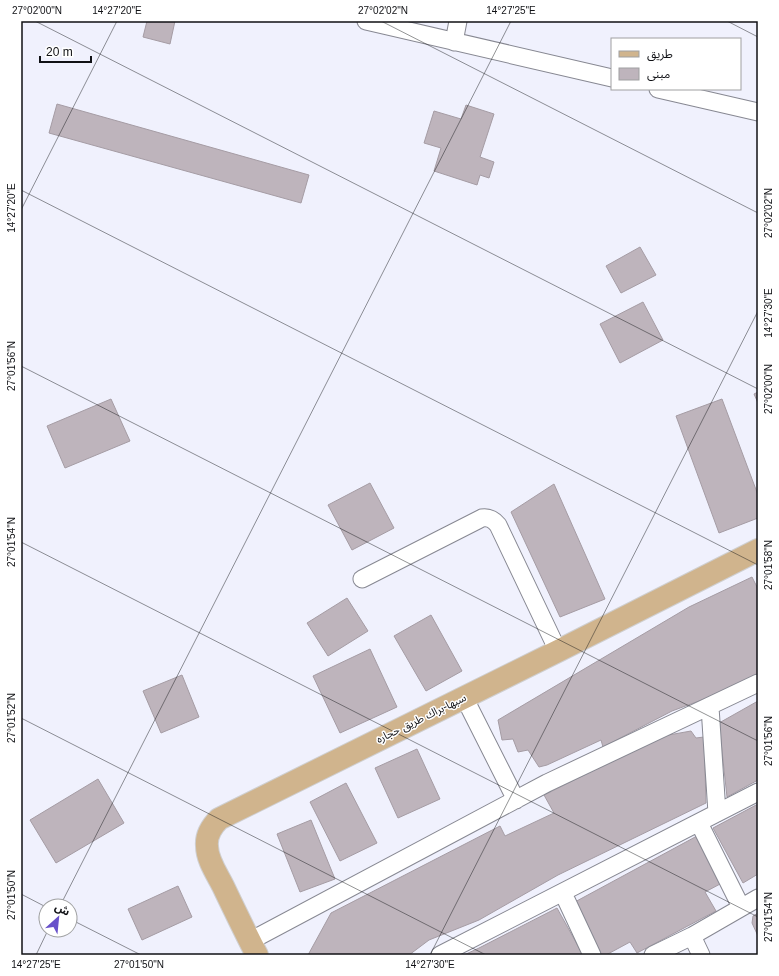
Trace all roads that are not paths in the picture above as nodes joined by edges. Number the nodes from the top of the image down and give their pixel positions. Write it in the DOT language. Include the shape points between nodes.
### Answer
graph roads {
  1 [pos="366,21"];
  2 [pos="458,21"];
  3 [pos="454,42"];
  4 [pos="611,78"];
  5 [pos="662,90"];
  6 [pos="758,112"];
  7 [pos="758,550"];
  8 [pos="362,579"];
  9 [pos="558,651"];
  10 [pos="758,683"];
  11 [pos="464,697"];
  12 [pos="710,707"];
  13 [pos="758,792"];
  14 [pos="516,800"];
  15 [pos="717,813"];
  16 [pos="699,822"];
  17 [pos="563,893"];
  18 [pos="758,898"];
  19 [pos="742,907"];
  20 [pos="692,936"];
  21 [pos="254,948"];
  22 [pos="440,955"];
  23 [pos="592,955"];
  24 [pos="653,955"];
  25 [pos="701,955"];
  1 -- 3 [label="street"];
  2 -- 3 [label="street"];
  3 -- 4 [label="street"];
  5 -- 6 [label="street"];
  7 -- 9 [label="main road, سبها-براك طريق حجاره"];
  8 -- 9 [label="street" via="482,518 490,518 498,525"];
  9 -- 11 [label="main road, سبها-براك طريق حجاره"];
  10 -- 12 [label="street"];
  11 -- 14 [label="street"];
  11 -- 21 [label="main road, سبها-براك طريق حجاره" via="219,819 209,834 207,848 216,872"];
  12 -- 14 [label="street"];
  12 -- 15 [label="street"];
  13 -- 15 [label="street"];
  14 -- 21 [label="street"];
  15 -- 16 [label="street"];
  16 -- 17 [label="street"];
  16 -- 19 [label="street"];
  17 -- 22 [label="street"];
  17 -- 23 [label="street"];
  18 -- 19 [label="street"];
  19 -- 20 [label="street"];
  20 -- 24 [label="street"];
  20 -- 25 [label="street"];
}
